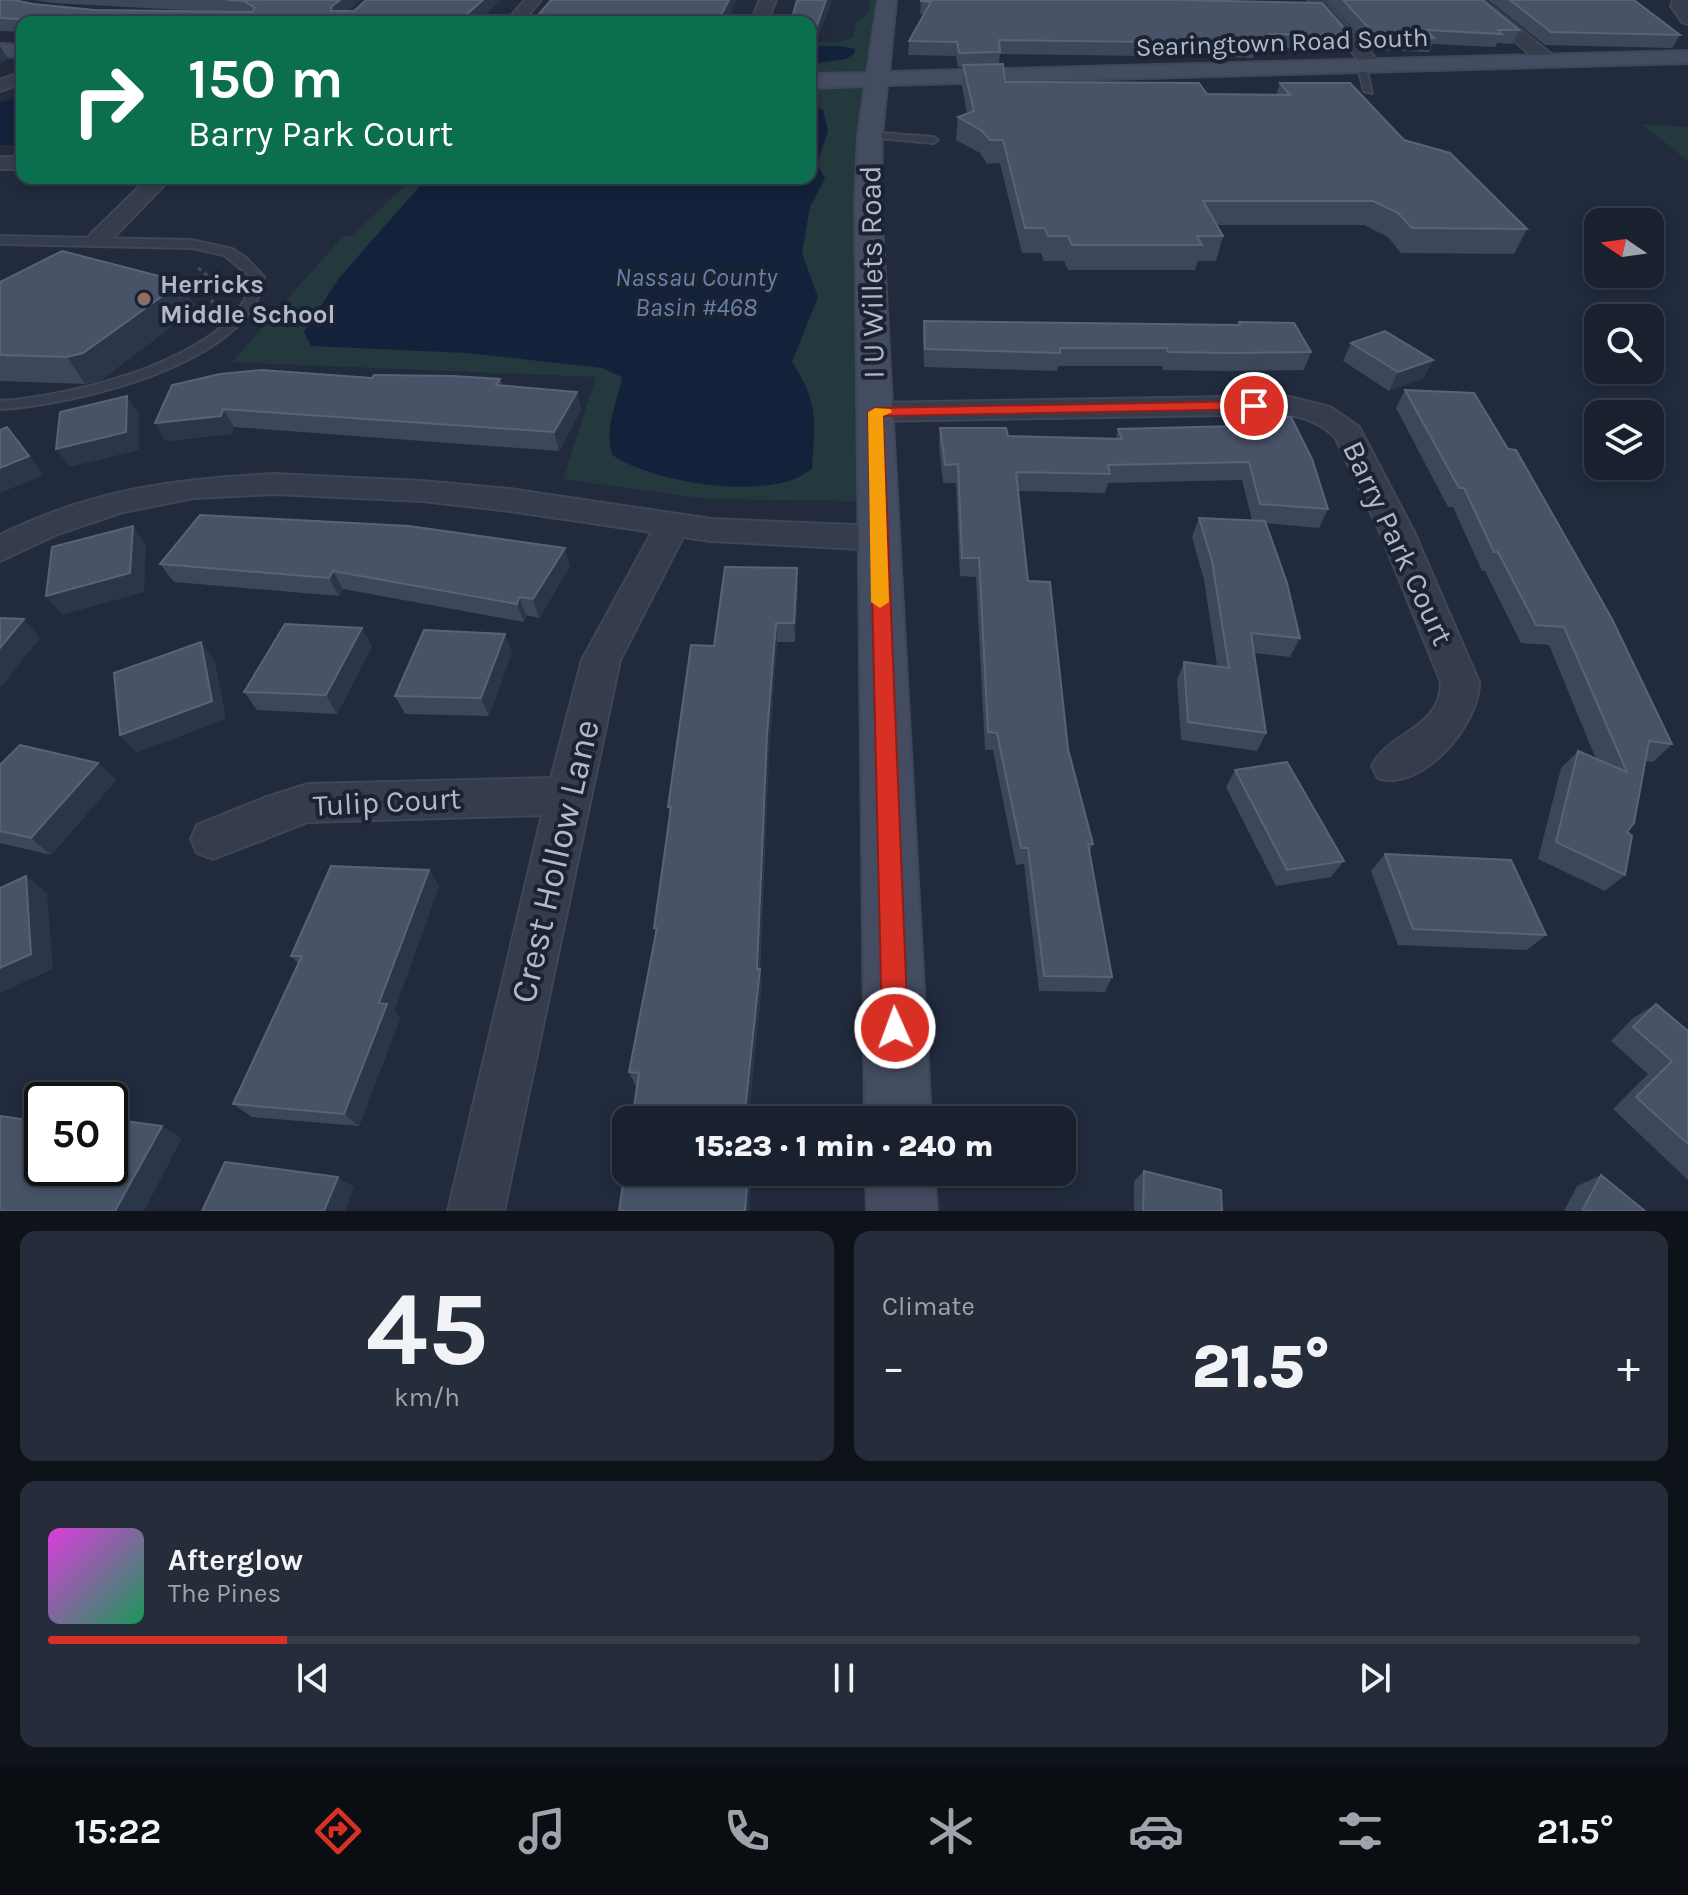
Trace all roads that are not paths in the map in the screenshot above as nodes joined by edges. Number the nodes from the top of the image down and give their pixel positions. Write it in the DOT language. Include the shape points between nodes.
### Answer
graph roads {
  1 [pos="533,0"];
  2 [pos="887,0"];
  3 [pos="1474,0"];
  4 [pos="1681,0"];
  5 [pos="1316,5"];
  6 [pos="519,16"];
  7 [pos="1688,19"];
  8 [pos="1688,57"];
  9 [pos="1549,61"];
  10 [pos="1368,67"];
  11 [pos="877,80"];
  12 [pos="816,81"];
  13 [pos="1369,91"];
  14 [pos="870,135"];
  15 [pos="933,140"];
  16 [pos="154,184"];
  17 [pos="0,240"];
  18 [pos="98,240"];
  19 [pos="75,258"];
  20 [pos="0,405"];
  21 [pos="875,412"];
  22 [pos="672,526"];
  23 [pos="878,538"];
  24 [pos="0,549"];
  25 [pos="1393,766"];
  26 [pos="568,796"];
  27 [pos="213,839"];
  28 [pos="898,1106"];
  29 [pos="901,1186"];
  30 [pos="476,1211"];
  31 [pos="902,1211"];
  1 -- 6 [label="street"];
  2 -- 11 [label="main road, I U Willets Road"];
  3 -- 9 [label="street"];
  4 -- 7 [label="street"];
  5 -- 10 [label="street"];
  8 -- 9 [label="main road, Searingtown Road South"];
  9 -- 10 [label="main road, Searingtown Road South"];
  10 -- 11 [label="main road, Searingtown Road South"];
  10 -- 13 [label="lane"];
  11 -- 12 [label="main road, Searingtown Road South"];
  11 -- 14 [label="main road, I U Willets Road"];
  14 -- 15 [label="lane"];
  14 -- 21 [label="main road, I U Willets Road"];
  16 -- 18 [label="street"];
  17 -- 18 [label="lane"];
  18 -- 19 [label="lane"];
  18 -- 20 [label="lane" via="192,244 228,252 258,277 254,299 236,321 203,344 133,380 78,397"];
  21 -- 23 [label="main road, I U Willets Road"];
  21 -- 25 [label="street, Barry Park Court" via="1285,405 1341,425 1397,532 1453,660 1462,694 1445,726"];
  22 -- 23 [label="street"];
  22 -- 24 [label="street" via="510,500 274,484 194,488 118,502 46,526"];
  22 -- 26 [label="street, Crest Hollow Lane" via="601,660"];
  23 -- 28 [label="main road, I U Willets Road"];
  26 -- 27 [label="street, Tulip Court" via="308,803"];
  26 -- 30 [label="street, Crest Hollow Lane"];
  29 -- 31 [label="main road"];
}
